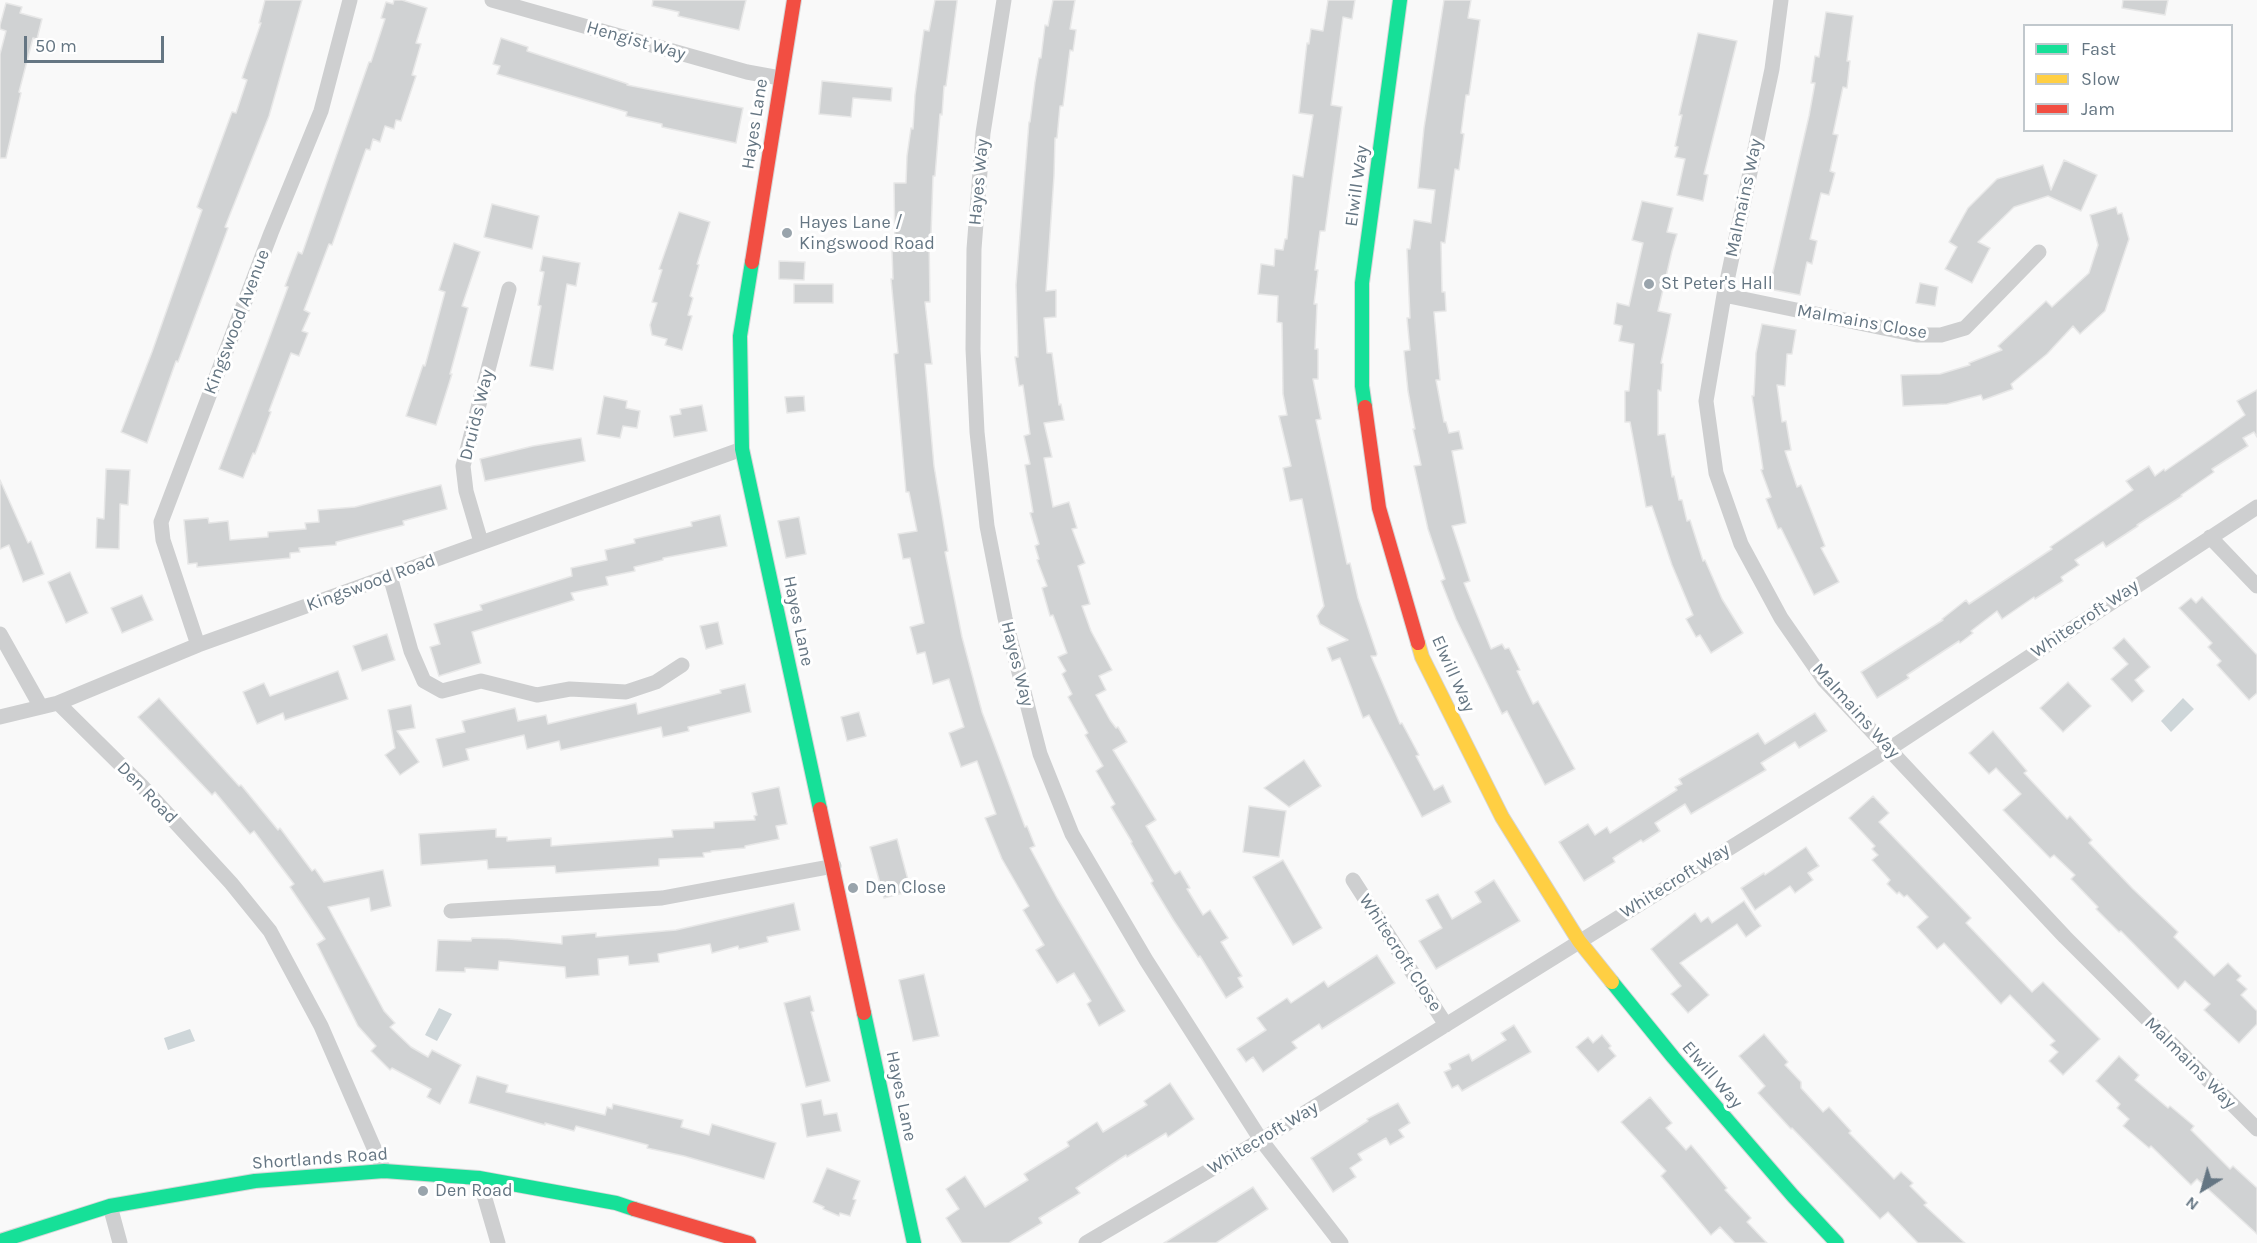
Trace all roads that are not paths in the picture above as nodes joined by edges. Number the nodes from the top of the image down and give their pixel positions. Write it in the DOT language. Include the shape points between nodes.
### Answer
graph roads {
  1 [pos="350,0"];
  2 [pos="492,0"];
  3 [pos="794,0"];
  4 [pos="1004,0"];
  5 [pos="1400,0"];
  6 [pos="1781,0"];
  7 [pos="780,78"];
  8 [pos="2039,252"];
  9 [pos="509,289"];
  10 [pos="1724,295"];
  11 [pos="742,449"];
  12 [pos="2257,507"];
  13 [pos="2210,537"];
  14 [pos="481,542"];
  15 [pos="390,576"];
  16 [pos="2257,586"];
  17 [pos="0,634"];
  18 [pos="198,645"];
  19 [pos="682,665"];
  20 [pos="58,703"];
  21 [pos="41,707"];
  22 [pos="0,717"];
  23 [pos="1889,749"];
  24 [pos="834,866"];
  25 [pos="1353,880"];
  26 [pos="451,911"];
  27 [pos="1579,941"];
  28 [pos="1446,1025"];
  29 [pos="2257,1129"];
  30 [pos="1261,1140"];
  31 [pos="384,1171"];
  32 [pos="478,1178"];
  33 [pos="110,1206"];
  34 [pos="0,1241"];
  35 [pos="120,1243"];
  36 [pos="498,1243"];
  37 [pos="749,1243"];
  38 [pos="914,1243"];
  39 [pos="1086,1243"];
  40 [pos="1341,1243"];
  41 [pos="1837,1243"];
  1 -- 18 [label="street, Kingswood Avenue" via="321,111 161,522 163,540"];
  2 -- 7 [label="street, Hengist Way"];
  3 -- 7 [label="street, Hayes Lane"];
  4 -- 30 [label="street, Hayes Way" via="983,133 974,249 973,349 987,526 1005,618 1040,754 1072,834 1146,960"];
  5 -- 27 [label="street, Elwill Way" via="1362,283 1362,386 1379,508 1422,657 1502,817"];
  6 -- 10 [label="street, Malmains Way" via="1772,69"];
  7 -- 11 [label="street, Hayes Lane" via="740,336"];
  8 -- 10 [label="street, Malmains Close" via="1965,328 1941,335 1917,336"];
  9 -- 14 [label="street, Druids Way" via="463,466"];
  10 -- 23 [label="street, Malmains Way" via="1706,401 1716,473 1741,544 1781,618 1824,680"];
  11 -- 14 [label="street, Kingswood Road"];
  11 -- 24 [label="street, Hayes Lane"];
  12 -- 13 [label="street, Whitecroft Way"];
  13 -- 16 [label="street"];
  13 -- 23 [label="street, Whitecroft Way"];
  14 -- 15 [label="street, Kingswood Road"];
  15 -- 18 [label="street, Kingswood Road"];
  15 -- 19 [label="street" via="411,651 424,681 442,690 481,681 537,695 570,689 626,692 656,682"];
  17 -- 21 [label="street"];
  18 -- 20 [label="street, Kingswood Road"];
  20 -- 21 [label="street, Kingswood Road"];
  20 -- 31 [label="street, Den Road" via="141,785 270,931 321,1026"];
  21 -- 22 [label="street, Kingswood Road"];
  23 -- 27 [label="street, Whitecroft Way"];
  23 -- 29 [label="street, Malmains Way" via="2066,937"];
  24 -- 26 [label="street" via="662,898"];
  24 -- 38 [label="street, Hayes Lane"];
  25 -- 28 [label="street, Whitecroft Close"];
  27 -- 28 [label="street, Whitecroft Way"];
  27 -- 41 [label="street, Elwill Way" via="1673,1057"];
  28 -- 30 [label="street, Whitecroft Way"];
  30 -- 39 [label="street, Whitecroft Way"];
  30 -- 40 [label="street, Hayes Way"];
  31 -- 32 [label="street, Shortlands Road"];
  31 -- 33 [label="street, Shortlands Road" via="255,1181"];
  32 -- 36 [label="street"];
  32 -- 37 [label="street, Shortlands Road" via="616,1203"];
  33 -- 34 [label="street, Shortlands Road"];
  33 -- 35 [label="street"];
}
